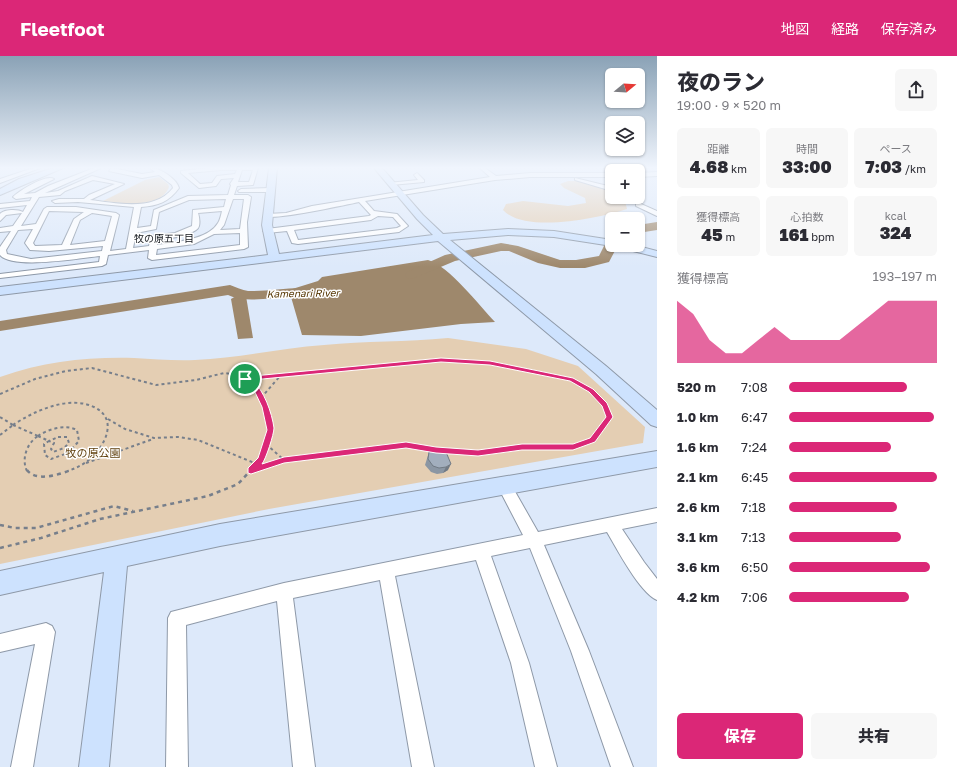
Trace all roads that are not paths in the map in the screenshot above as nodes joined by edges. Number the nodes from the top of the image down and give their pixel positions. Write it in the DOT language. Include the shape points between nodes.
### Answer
graph roads {
  1 [pos="57,201"];
  2 [pos="86,201"];
  3 [pos="156,201"];
  4 [pos="182,201"];
  5 [pos="228,201"];
  6 [pos="247,201"];
  7 [pos="269,201"];
  8 [pos="359,201"];
  9 [pos="362,201"];
  10 [pos="407,201"];
  11 [pos="32,203"];
  12 [pos="638,204"];
  13 [pos="138,205"];
  14 [pos="0,206"];
  15 [pos="226,209"];
  16 [pos="27,211"];
  17 [pos="91,211"];
  18 [pos="299,212"];
  19 [pos="338,213"];
  20 [pos="376,214"];
  21 [pos="657,214"];
  22 [pos="267,216"];
  23 [pos="0,219"];
  24 [pos="38,226"];
  25 [pos="307,226"];
  26 [pos="290,228"];
  27 [pos="15,229"];
  28 [pos="0,230"];
  29 [pos="133,230"];
  30 [pos="267,231"];
  31 [pos="214,232"];
  32 [pos="242,232"];
  33 [pos="442,239"];
  34 [pos="605,242"];
  35 [pos="108,243"];
  36 [pos="65,247"];
  37 [pos="154,248"];
  38 [pos="129,251"];
  39 [pos="645,251"];
  40 [pos="105,253"];
  41 [pos="657,254"];
  42 [pos="10,258"];
  43 [pos="274,258"];
  44 [pos="0,262"];
  45 [pos="0,276"];
  46 [pos="0,290"];
  47 [pos="0,296"];
  48 [pos="657,420"];
  49 [pos="657,459"];
  50 [pos="504,485"];
  51 [pos="657,515"];
  52 [pos="611,524"];
  53 [pos="534,540"];
  54 [pos="481,552"];
  55 [pos="117,557"];
  56 [pos="386,570"];
  57 [pos="0,583"];
  58 [pos="284,591"];
  59 [pos="657,592"];
  60 [pos="0,643"];
  61 [pos="22,767"];
  62 [pos="94,767"];
  63 [pos="177,767"];
  64 [pos="304,767"];
  65 [pos="423,767"];
  66 [pos="546,767"];
  67 [pos="622,767"];
  1 -- 11 [label="street"];
  2 -- 13 [label="street" via="120,206"];
  3 -- 13 [label="street"];
  4 -- 29 [label="street" via="156,211 154,228"];
  5 -- 15 [label="street"];
  6 -- 32 [label="street"];
  7 -- 22 [label="street"];
  8 -- 19 [label="street"];
  9 -- 20 [label="street"];
  10 -- 33 [label="street"];
  11 -- 14 [label="street"];
  11 -- 16 [label="street"];
  12 -- 21 [label="street"];
  13 -- 29 [label="street"];
  15 -- 31 [label="street" via="221,225"];
  15 -- 37 [label="street" via="195,211 195,228 177,235 154,238"];
  16 -- 23 [label="street" via="4,213"];
  16 -- 27 [label="street"];
  17 -- 24 [label="street" via="47,209"];
  17 -- 35 [label="street" via="116,215"];
  17 -- 36 [label="street" via="77,219"];
  18 -- 19 [label="street"];
  18 -- 22 [label="street"];
  18 -- 25 [label="street"];
  19 -- 20 [label="street" via="371,218"];
  19 -- 25 [label="street"];
  20 -- 26 [label="street" via="395,215 405,226 399,230 298,242 295,241"];
  22 -- 30 [label="street"];
  24 -- 27 [label="street"];
  24 -- 36 [label="street" via="29,243 31,246 41,249"];
  25 -- 26 [label="street"];
  26 -- 30 [label="street"];
  27 -- 28 [label="street"];
  27 -- 42 [label="street" via="2,250 4,255"];
  29 -- 38 [label="street"];
  30 -- 43 [label="street"];
  31 -- 32 [label="street"];
  31 -- 37 [label="street" via="191,242"];
  32 -- 37 [label="street" via="244,247 152,258"];
  33 -- 34 [label="street" via="488,233 539,233"];
  33 -- 43 [label="street"];
  33 -- 47 [label="street" via="420,244"];
  33 -- 48 [label="street" via="596,365"];
  35 -- 36 [label="street"];
  35 -- 40 [label="street"];
  37 -- 38 [label="street"];
  38 -- 40 [label="street"];
  39 -- 41 [label="street"];
  40 -- 42 [label="street" via="39,261"];
  40 -- 45 [label="street" via="102,264"];
  42 -- 44 [label="street"];
  43 -- 46 [label="street"];
  49 -- 50 [label="street"];
  50 -- 53 [label="street"];
  50 -- 55 [label="street" via="220,535"];
  51 -- 52 [label="street"];
  52 -- 53 [label="street"];
  52 -- 59 [label="street" via="638,568"];
  53 -- 54 [label="street"];
  53 -- 67 [label="street" via="580,651"];
  54 -- 56 [label="street"];
  54 -- 66 [label="street" via="520,663"];
  55 -- 57 [label="street"];
  55 -- 62 [label="street"];
  56 -- 58 [label="street"];
  56 -- 65 [label="street"];
  58 -- 63 [label="street" via="177,618"];
  58 -- 64 [label="street"];
  60 -- 61 [label="street" via="46,632"];
}
